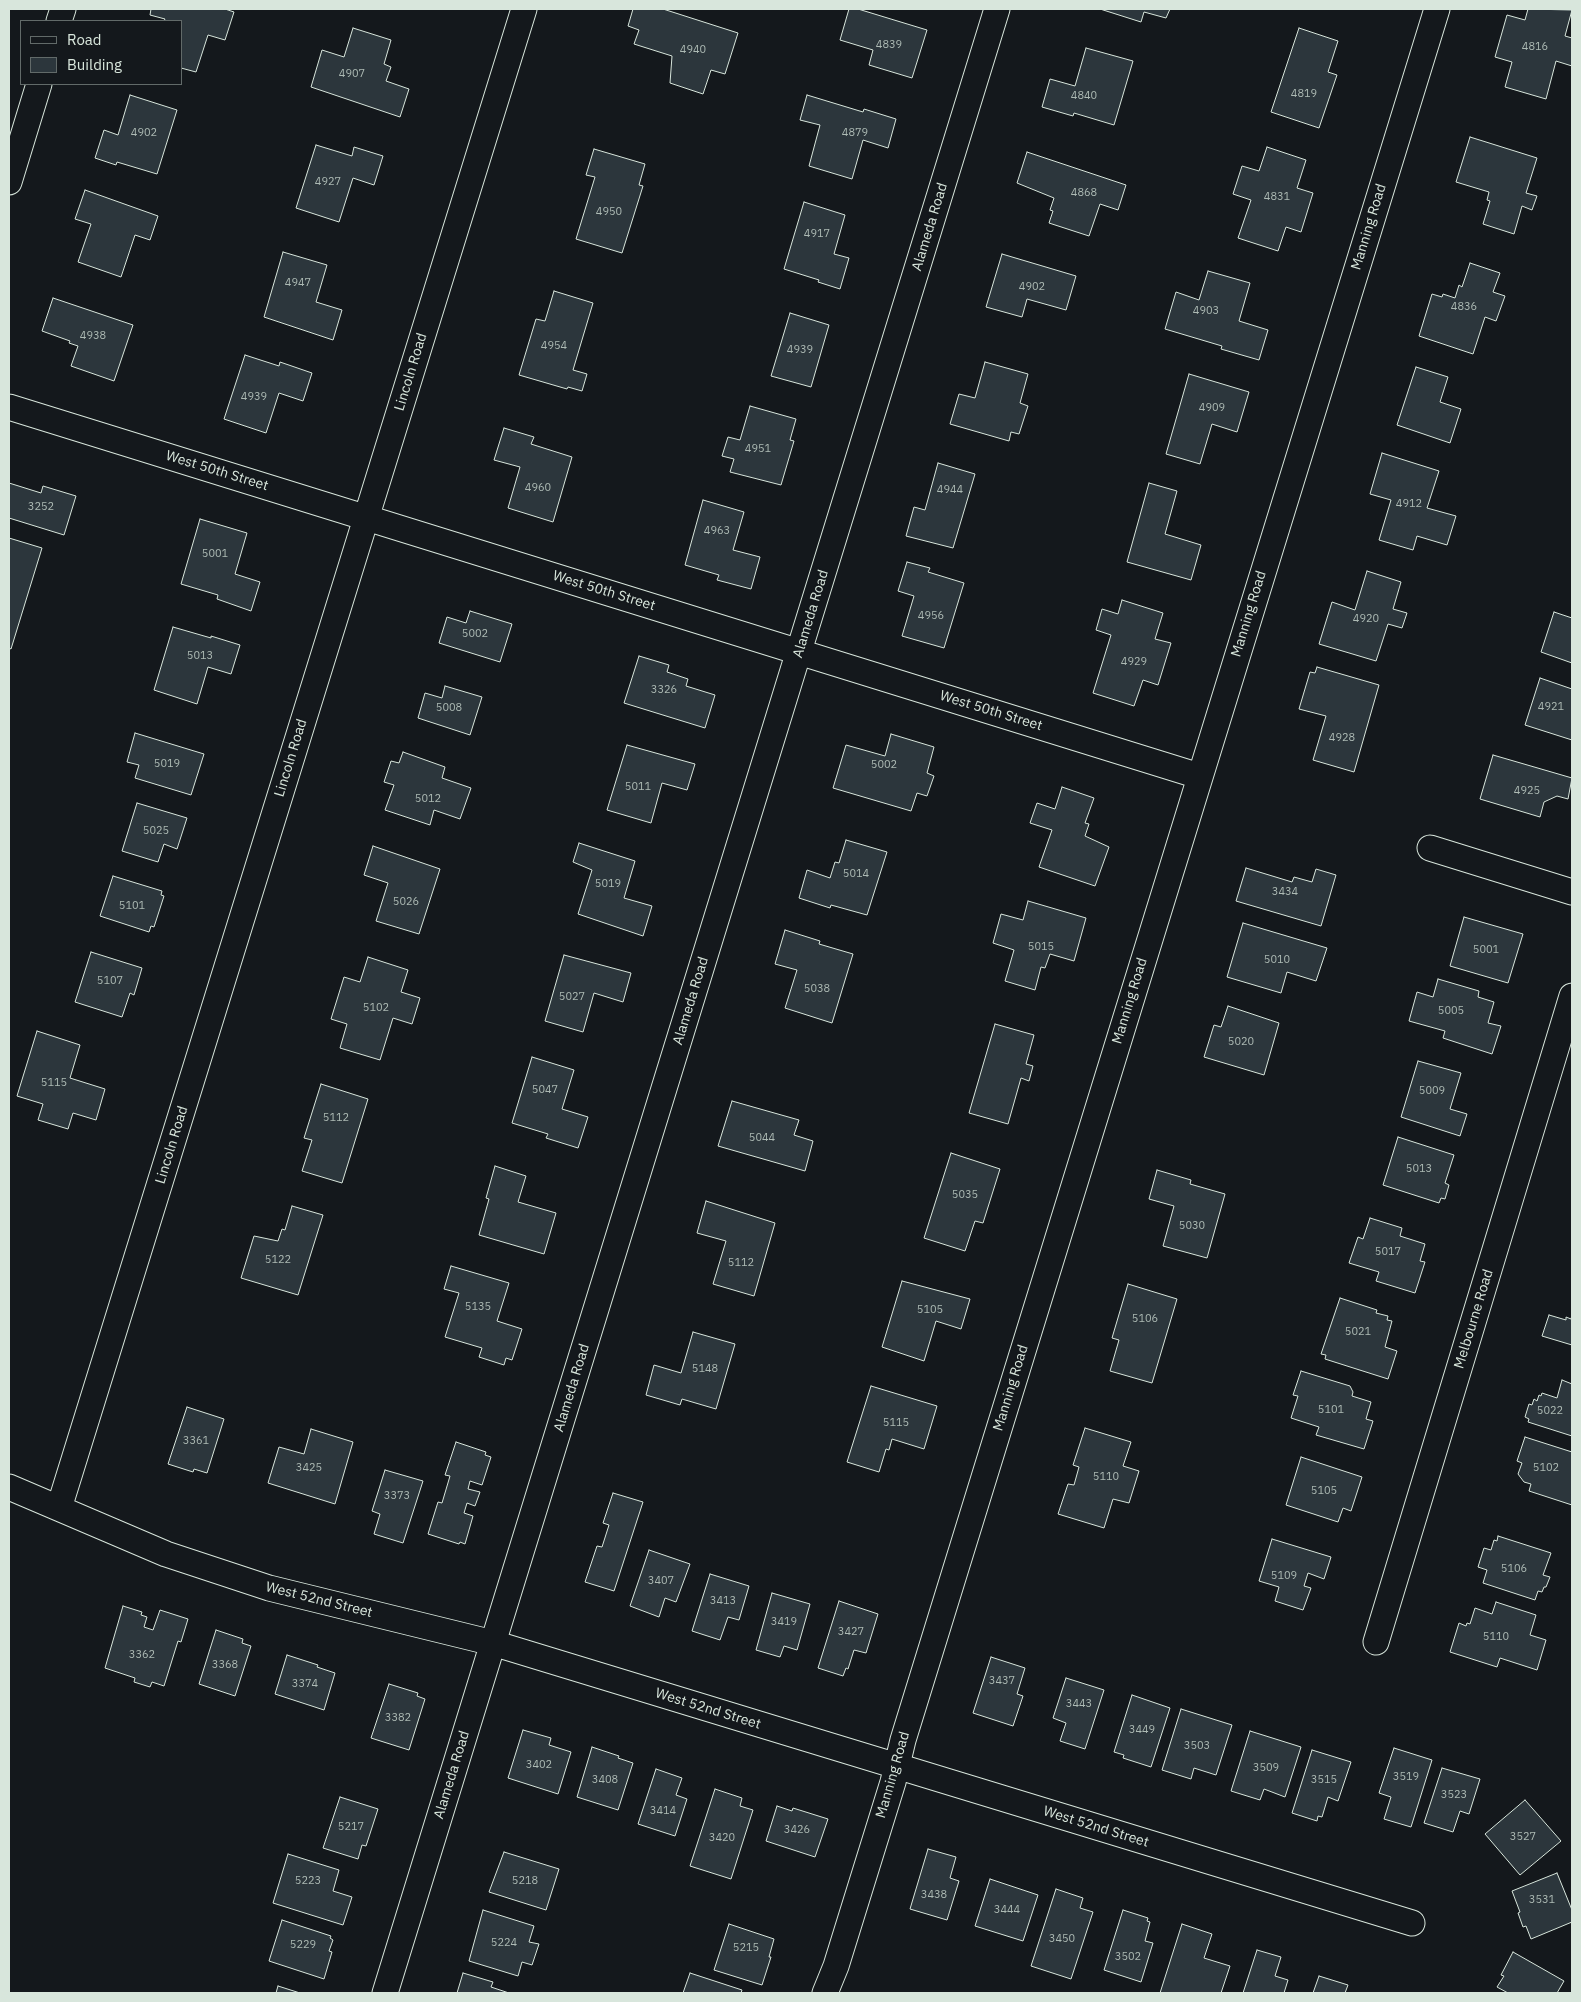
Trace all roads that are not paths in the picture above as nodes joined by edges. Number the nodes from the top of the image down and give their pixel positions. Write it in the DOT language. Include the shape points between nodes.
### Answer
graph roads {
  1 [pos="524,9"];
  2 [pos="998,9"];
  3 [pos="1437,9"];
  4 [pos="39,85"];
  5 [pos="9,182"];
  6 [pos="9,406"];
  7 [pos="366,518"];
  8 [pos="799,652"];
  9 [pos="1199,776"];
  10 [pos="1430,848"];
  11 [pos="1572,892"];
  12 [pos="1572,996"];
  13 [pos="9,1487"];
  14 [pos="59,1508"];
  15 [pos="1376,1642"];
  16 [pos="493,1643"];
  17 [pos="896,1767"];
  18 [pos="1412,1923"];
  19 [pos="385,1993"];
  20 [pos="825,1993"];
  1 -- 7 [label="street, Lincoln Road"];
  2 -- 8 [label="street, Alameda Road"];
  3 -- 9 [label="street, Manning Road"];
  4 -- 5 [label="street"];
  6 -- 7 [label="street, West 50th Street"];
  7 -- 8 [label="street, West 50th Street"];
  7 -- 14 [label="street, Lincoln Road"];
  8 -- 9 [label="street, West 50th Street"];
  8 -- 16 [label="street, Alameda Road"];
  9 -- 17 [label="street, Manning Road"];
  10 -- 11 [label="street"];
  12 -- 15 [label="street, Melbourne Road"];
  13 -- 14 [label="street, West 52nd Street"];
  14 -- 16 [label="street, West 52nd Street" via="166,1554 269,1588"];
  16 -- 17 [label="street, West 52nd Street"];
  16 -- 19 [label="street, Alameda Road"];
  17 -- 18 [label="street, West 52nd Street"];
  17 -- 20 [label="street, Manning Road"];
}
